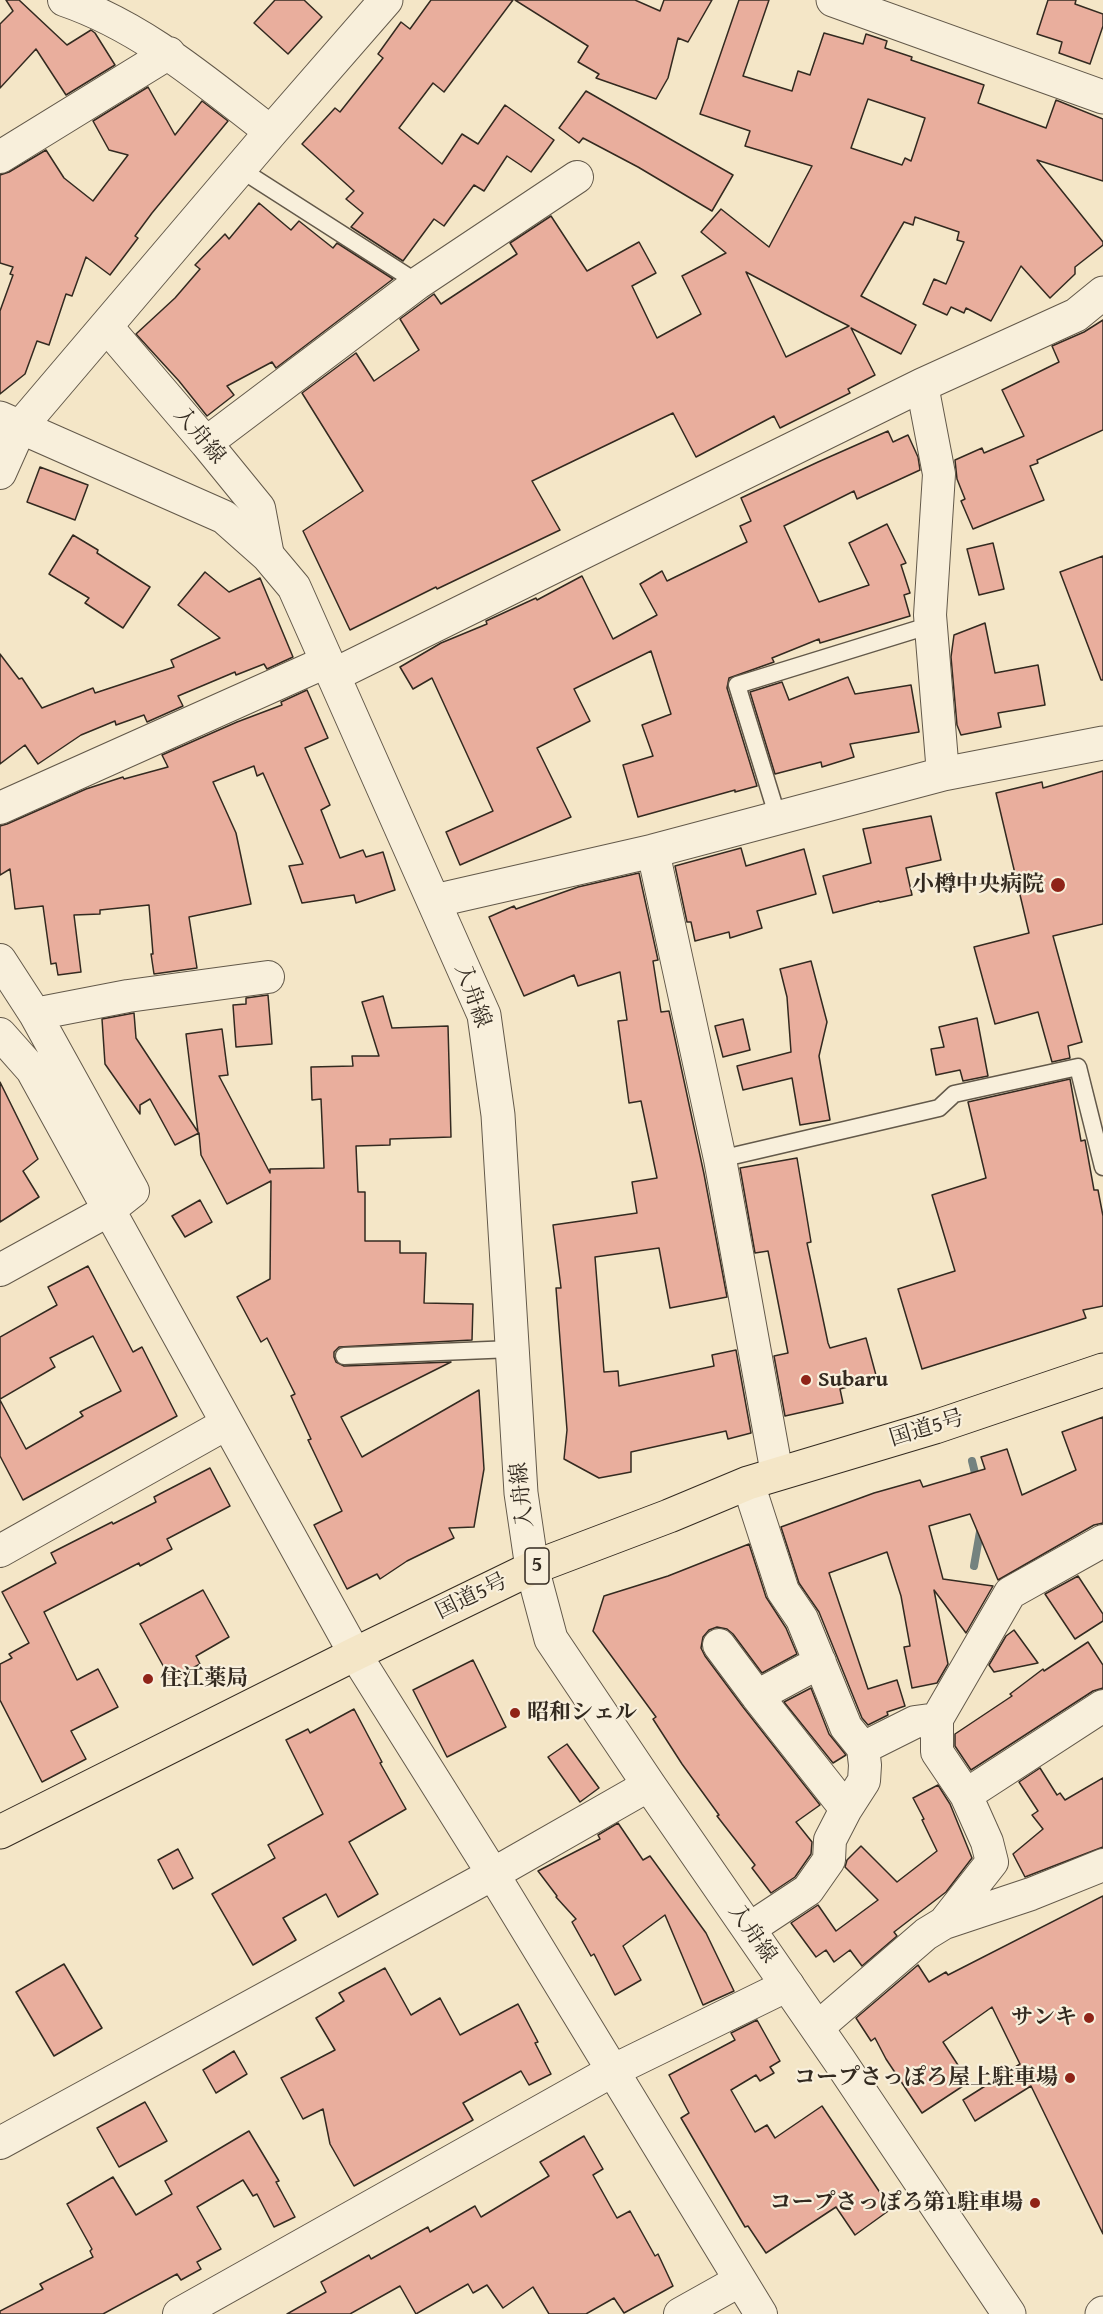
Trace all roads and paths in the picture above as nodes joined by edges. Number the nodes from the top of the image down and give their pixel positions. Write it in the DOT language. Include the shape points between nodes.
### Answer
graph roads {
  1 [pos="64,0"];
  2 [pos="386,0"];
  3 [pos="833,0"];
  4 [pos="169,53"];
  5 [pos="1103,98"];
  6 [pos="271,132"];
  7 [pos="0,156"];
  8 [pos="240,169"];
  9 [pos="577,177"];
  10 [pos="418,283"];
  11 [pos="1103,293"];
  12 [pos="106,327"];
  13 [pos="922,385"];
  14 [pos="11,422"];
  15 [pos="206,443"];
  16 [pos="0,473"];
  17 [pos="268,556"];
  18 [pos="931,625"];
  19 [pos="330,668"];
  20 [pos="1103,743"];
  21 [pos="943,774"];
  22 [pos="0,808"];
  23 [pos="778,818"];
  24 [pos="653,850"];
  25 [pos="434,901"];
  26 [pos="0,960"];
  27 [pos="268,977"];
  28 [pos="35,1014"];
  29 [pos="0,1034"];
  30 [pos="720,1159"];
  31 [pos="1103,1167"];
  32 [pos="109,1210"];
  33 [pos="0,1270"];
  34 [pos="512,1349"];
  35 [pos="344,1356"];
  36 [pos="1103,1370"];
  37 [pos="226,1424"];
  38 [pos="762,1478"];
  39 [pos="1103,1541"];
  40 [pos="0,1551"];
  41 [pos="532,1568"];
  42 [pos="720,1645"];
  43 [pos="355,1654"];
  44 [pos="820,1662"];
  45 [pos="756,1696"];
  46 [pos="1103,1706"];
  47 [pos="937,1719"];
  48 [pos="863,1748"];
  49 [pos="649,1785"];
  50 [pos="966,1795"];
  51 [pos="846,1809"];
  52 [pos="0,1832"];
  53 [pos="1103,1865"];
  54 [pos="493,1874"];
  55 [pos="944,1923"];
  56 [pos="748,1929"];
  57 [pos="788,1985"];
  58 [pos="817,2028"];
  59 [pos="612,2071"];
  60 [pos="0,2144"];
  61 [pos="739,2281"];
  62 [pos="179,2314"];
  63 [pos="680,2314"];
  64 [pos="761,2314"];
  65 [pos="1009,2314"];
  1 -- 4 [label="street" via="96,11"];
  2 -- 6 [label="street"];
  3 -- 5 [label="street"];
  4 -- 6 [label="street"];
  4 -- 7 [label="street"];
  6 -- 8 [label="street"];
  8 -- 10 [label="lane"];
  8 -- 12 [label="street"];
  9 -- 10 [label="street"];
  10 -- 15 [label="street"];
  11 -- 13 [label="street" via="1076,315"];
  12 -- 14 [label="street"];
  12 -- 15 [label="street, 入舟線"];
  13 -- 18 [label="street" via="939,474"];
  13 -- 19 [label="street"];
  14 -- 16 [label="street"];
  14 -- 17 [label="street, 入舟線" via="224,517"];
  15 -- 17 [label="street, 入舟線" via="259,508"];
  17 -- 19 [label="street, 入舟線" via="294,587"];
  18 -- 21 [label="street"];
  18 -- 23 [label="lane" via="737,685"];
  19 -- 22 [label="street"];
  19 -- 25 [label="street, 入舟線"];
  20 -- 21 [label="street"];
  21 -- 23 [label="street"];
  23 -- 24 [label="street"];
  24 -- 25 [label="street"];
  24 -- 30 [label="street"];
  25 -- 34 [label="street, 入舟線" via="484,1015 498,1115"];
  26 -- 28 [label="street"];
  27 -- 28 [label="street" via="128,996"];
  28 -- 32 [label="street" via="133,1191"];
  29 -- 32 [label="street" via="32,1070"];
  30 -- 31 [label="lane" via="939,1108 954,1094 1078,1067"];
  30 -- 38 [label="street"];
  32 -- 33 [label="street"];
  32 -- 37 [label="street"];
  34 -- 35 [label="lane"];
  34 -- 41 [label="street, 入舟線" via="521,1492"];
  36 -- 38 [label="highway, 国道5号 / 5" via="935,1427"];
  37 -- 40 [label="street"];
  37 -- 43 [label="street"];
  38 -- 41 [label="highway, 国道5号 / 5"];
  38 -- 44 [label="street" via="783,1591 802,1619"];
  39 -- 47 [label="street" via="1010,1593"];
  41 -- 43 [label="highway, 国道5号 / 5"];
  41 -- 49 [label="street, 入舟線" via="551,1639"];
  42 -- 45 [label="street"];
  43 -- 52 [label="highway, 国道5号 / 5"];
  43 -- 54 [label="street"];
  44 -- 45 [label="street"];
  44 -- 48 [label="street" via="846,1727"];
  45 -- 51 [label="street"];
  46 -- 50 [label="street"];
  47 -- 48 [label="street" via="915,1722"];
  47 -- 50 [label="street" via="937,1752"];
  48 -- 51 [label="street" via="864,1781"];
  49 -- 54 [label="street"];
  49 -- 56 [label="street, 入舟線"];
  50 -- 55 [label="street" via="992,1862"];
  51 -- 56 [label="street" via="830,1840 829,1860 808,1890"];
  53 -- 55 [label="street"];
  54 -- 59 [label="street"];
  54 -- 60 [label="street"];
  55 -- 58 [label="street"];
  56 -- 57 [label="street, 入舟線"];
  57 -- 58 [label="street, 入舟線"];
  57 -- 59 [label="street"];
  58 -- 65 [label="street, 入舟線"];
  59 -- 61 [label="street"];
  59 -- 62 [label="street"];
  61 -- 63 [label="street"];
  61 -- 64 [label="street"];
}
